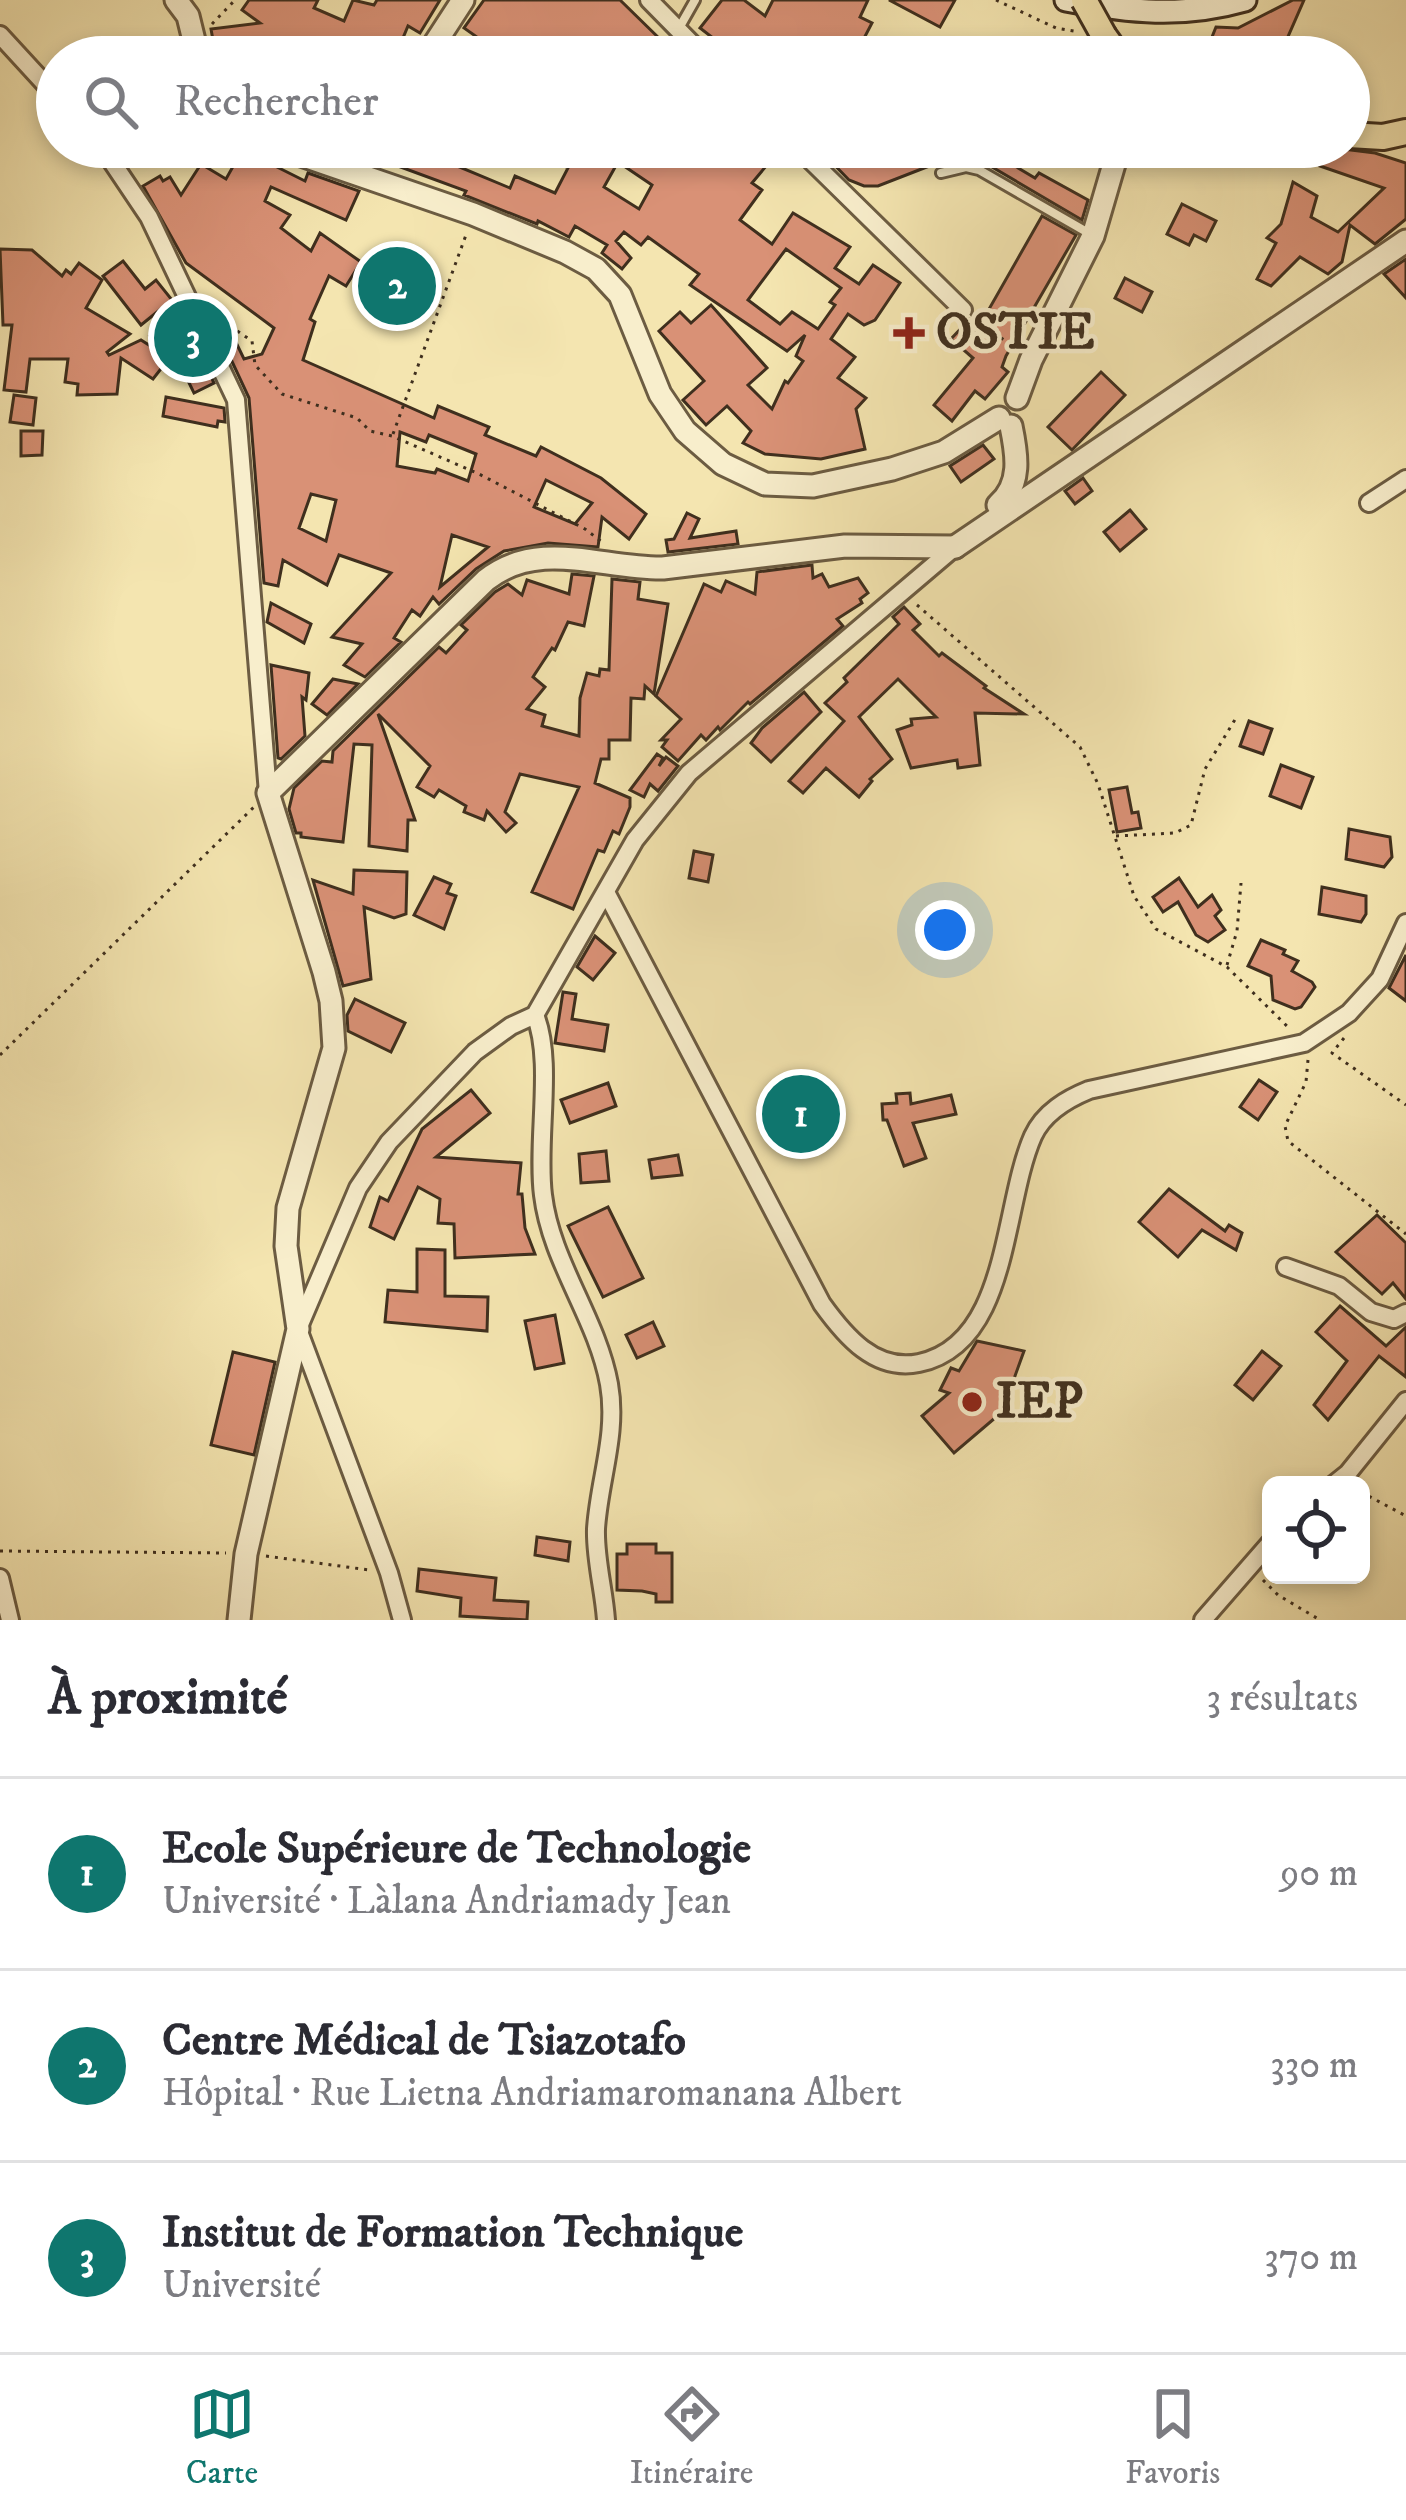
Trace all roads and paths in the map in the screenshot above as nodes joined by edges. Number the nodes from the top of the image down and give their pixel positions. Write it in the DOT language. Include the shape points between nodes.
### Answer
graph roads {
  1 [pos="176,0"];
  2 [pos="235,0"];
  3 [pos="464,0"];
  4 [pos="650,0"];
  5 [pos="695,0"];
  6 [pos="996,0"];
  7 [pos="1066,0"];
  8 [pos="1084,0"];
  9 [pos="1245,0"];
  10 [pos="1152,7"];
  11 [pos="678,30"];
  12 [pos="195,34"];
  13 [pos="0,35"];
  14 [pos="440,36"];
  15 [pos="684,36"];
  16 [pos="1080,36"];
  17 [pos="1105,36"];
  18 [pos="36,74"];
  19 [pos="1406,132"];
  20 [pos="1370,136"];
  21 [pos="115,168"];
  22 [pos="345,168"];
  23 [pos="818,168"];
  24 [pos="962,168"];
  25 [pos="970,168"];
  26 [pos="1113,168"];
  27 [pos="351,170"];
  28 [pos="941,173"];
  29 [pos="473,214"];
  30 [pos="1093,236"];
  31 [pos="1406,241"];
  32 [pos="194,309"];
  33 [pos="963,310"];
  34 [pos="1031,360"];
  35 [pos="1008,424"];
  36 [pos="392,436"];
  37 [pos="1406,479"];
  38 [pos="1026,496"];
  39 [pos="1369,503"];
  40 [pos="602,542"];
  41 [pos="955,547"];
  42 [pos="903,592"];
  43 [pos="1236,718"];
  44 [pos="268,794"];
  45 [pos="1114,837"];
  46 [pos="1240,883"];
  47 [pos="607,894"];
  48 [pos="1406,923"];
  49 [pos="1227,967"];
  50 [pos="535,1015"];
  51 [pos="1326,1048"];
  52 [pos="1305,1052"];
  53 [pos="0,1055"];
  54 [pos="1406,1105"];
  55 [pos="1406,1234"];
  56 [pos="1286,1268"];
  57 [pos="1406,1313"];
  58 [pos="298,1329"];
  59 [pos="1406,1401"];
  60 [pos="1344,1476"];
  61 [pos="1370,1497"];
  62 [pos="1406,1516"];
  63 [pos="0,1551"];
  64 [pos="1262,1552"];
  65 [pos="246,1554"];
  66 [pos="1249,1567"];
  67 [pos="389,1573"];
  68 [pos="0,1578"];
  69 [pos="10,1620"];
  70 [pos="239,1620"];
  71 [pos="402,1620"];
  72 [pos="606,1620"];
  73 [pos="1203,1620"];
  74 [pos="1320,1620"];
  1 -- 12 [label="street"];
  2 -- 12 [label="path"];
  3 -- 14 [label="street"];
  4 -- 11 [label="street"];
  5 -- 11 [label="lane"];
  6 -- 16 [label="path"];
  7 -- 10 [label="street"];
  8 -- 17 [label="main road, bridge"];
  9 -- 10 [label="street" via="1208,10"];
  11 -- 15 [label="street"];
  13 -- 18 [label="street"];
  19 -- 20 [label="main road"];
  21 -- 32 [label="street"];
  22 -- 27 [label="street"];
  23 -- 33 [label="street"];
  24 -- 28 [label="lane"];
  25 -- 30 [label="lane"];
  26 -- 30 [label="street"];
  27 -- 29 [label="street"];
  29 -- 35 [label="street" via="580,259 607,280 631,315 674,416 704,450 765,484 813,486 892,470"];
  29 -- 36 [label="path"];
  30 -- 34 [label="street"];
  31 -- 38 [label="street"];
  32 -- 36 [label="path" via="252,341 255,365 282,394"];
  32 -- 44 [label="street" via="241,427"];
  33 -- 34 [label="path"];
  34 -- 35 [label="street" via="1017,398 1027,412"];
  35 -- 38 [label="street" via="1027,471"];
  35 -- 41 [label="street" via="1016,454 1012,492"];
  36 -- 40 [label="path"];
  37 -- 39 [label="street"];
  38 -- 41 [label="street"];
  41 -- 42 [label="street"];
  41 -- 44 [label="street" via="845,546 663,568 562,557 514,562 486,580"];
  42 -- 45 [label="path" via="1080,747"];
  42 -- 47 [label="street" via="689,773 635,840"];
  43 -- 45 [label="path" via="1205,769 1191,825"];
  44 -- 53 [label="path"];
  44 -- 58 [label="street" via="334,1027 329,1072 288,1208"];
  45 -- 49 [label="path" via="1133,896 1156,929"];
  46 -- 49 [label="path"];
  47 -- 50 [label="street"];
  47 -- 52 [label="street" via="822,1304 845,1335 887,1362 933,1360 974,1328 1034,1134 1057,1106 1089,1090"];
  48 -- 52 [label="street" via="1372,989"];
  49 -- 52 [label="path"];
  50 -- 58 [label="street" via="475,1052 389,1142 358,1188"];
  50 -- 72 [label="street" via="544,1038 539,1167 546,1219 610,1388 611,1447 596,1534"];
  51 -- 54 [label="path" via="1345,1036 1333,1053"];
  52 -- 55 [label="path" via="1306,1082 1286,1126 1288,1141"];
  56 -- 57 [label="street" via="1340,1286 1371,1312 1394,1319"];
  58 -- 65 [label="street"];
  58 -- 67 [label="street"];
  59 -- 60 [label="street"];
  61 -- 62 [label="path"];
  63 -- 65 [label="path"];
  64 -- 66 [label="street"];
  65 -- 67 [label="path"];
  65 -- 70 [label="street"];
  66 -- 73 [label="street"];
  66 -- 74 [label="path"];
  67 -- 71 [label="street"];
  68 -- 69 [label="street"];
}
